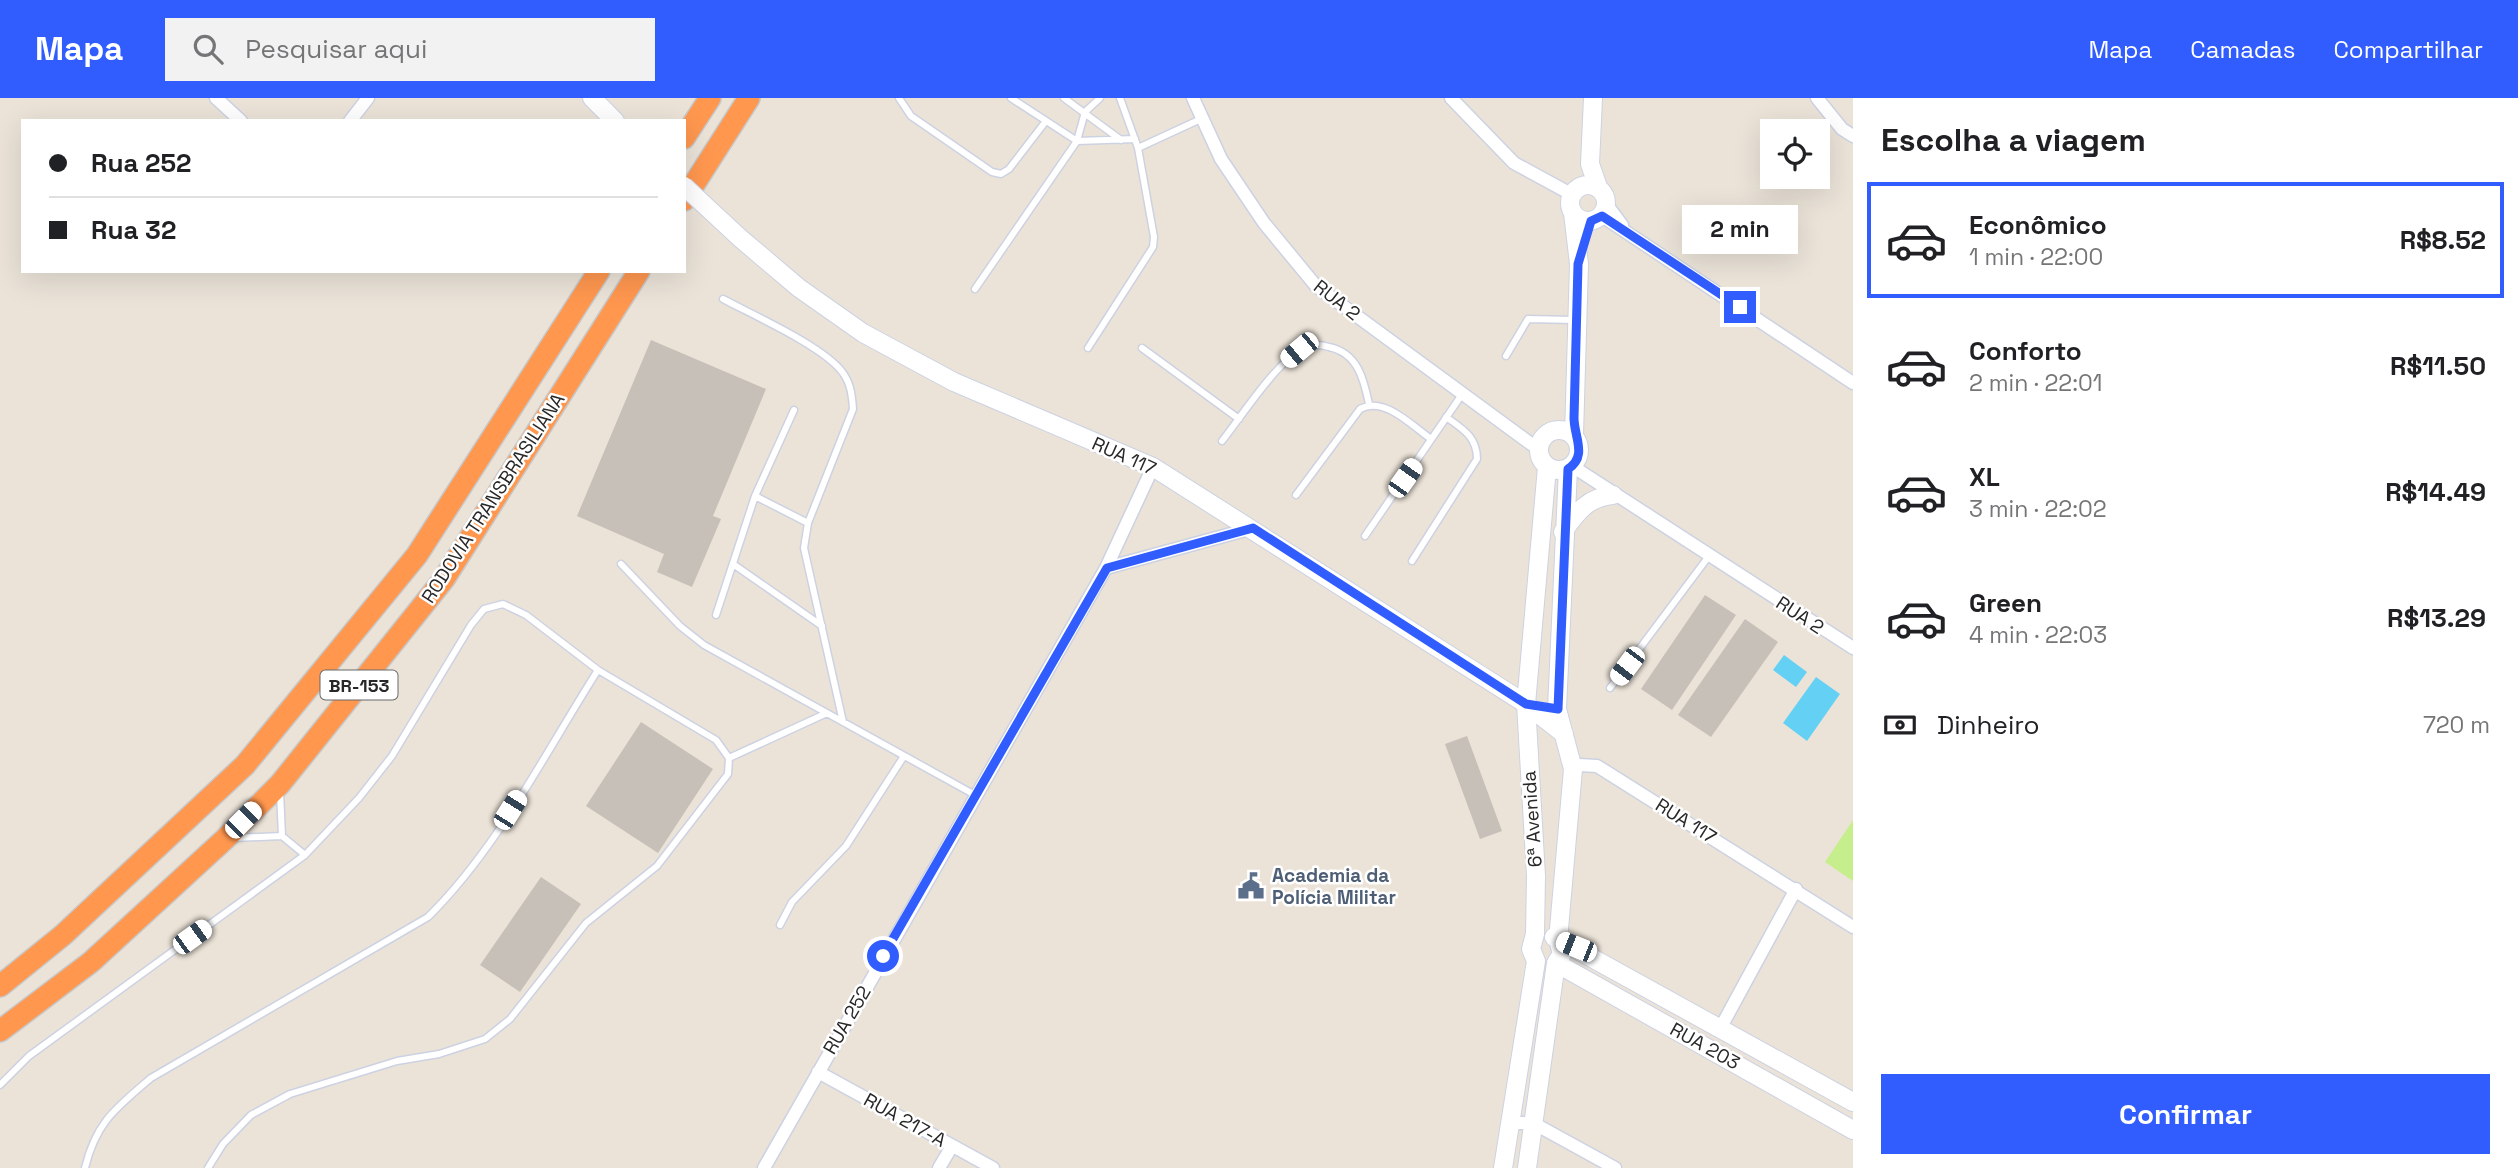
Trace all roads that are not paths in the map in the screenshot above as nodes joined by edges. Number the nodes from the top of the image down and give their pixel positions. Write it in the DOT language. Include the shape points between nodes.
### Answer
graph roads {
  1 [pos="216,98"];
  2 [pos="368,98"];
  3 [pos="592,98"];
  4 [pos="710,98"];
  5 [pos="749,98"];
  6 [pos="899,98"];
  7 [pos="1011,98"];
  8 [pos="1064,98"];
  9 [pos="1100,98"];
  10 [pos="1120,98"];
  11 [pos="1193,98"];
  12 [pos="1451,98"];
  13 [pos="1817,98"];
  14 [pos="1597,101"];
  15 [pos="1085,112"];
  16 [pos="1203,118"];
  17 [pos="239,119"];
  18 [pos="352,119"];
  19 [pos="613,119"];
  20 [pos="1046,121"];
  21 [pos="686,135"];
  22 [pos="1853,136"];
  23 [pos="1135,139"];
  24 [pos="1121,140"];
  25 [pos="1077,141"];
  26 [pos="1138,148"];
  27 [pos="686,188"];
  28 [pos="1583,189"];
  29 [pos="686,197"];
  30 [pos="1573,213"];
  31 [pos="1600,214"];
  32 [pos="1578,264"];
  33 [pos="599,273"];
  34 [pos="638,273"];
  35 [pos="975,289"];
  36 [pos="723,299"];
  37 [pos="1578,321"];
  38 [pos="1088,348"];
  39 [pos="1142,348"];
  40 [pos="1506,356"];
  41 [pos="1853,383"];
  42 [pos="1463,393"];
  43 [pos="1574,401"];
  44 [pos="1370,404"];
  45 [pos="794,410"];
  46 [pos="1446,417"];
  47 [pos="1239,419"];
  48 [pos="1555,430"];
  49 [pos="1574,435"];
  50 [pos="1431,439"];
  51 [pos="1222,441"];
  52 [pos="1538,449"];
  53 [pos="1153,467"];
  54 [pos="1547,467"];
  55 [pos="1570,468"];
  56 [pos="1296,495"];
  57 [pos="1613,495"];
  58 [pos="755,496"];
  59 [pos="808,523"];
  60 [pos="1253,528"];
  61 [pos="1563,532"];
  62 [pos="1365,536"];
  63 [pos="1709,556"];
  64 [pos="1412,561"];
  65 [pos="621,564"];
  66 [pos="733,564"];
  67 [pos="1107,568"];
  68 [pos="716,615"];
  69 [pos="821,626"];
  70 [pos="1853,648"];
  71 [pos="598,670"];
  72 [pos="1610,688"];
  73 [pos="1526,704"];
  74 [pos="1558,709"];
  75 [pos="827,713"];
  76 [pos="843,722"];
  77 [pos="1564,734"];
  78 [pos="904,756"];
  79 [pos="729,758"];
  80 [pos="1573,769"];
  81 [pos="280,784"];
  82 [pos="975,795"];
  83 [pos="282,836"];
  84 [pos="225,839"];
  85 [pos="305,855"];
  86 [pos="1796,889"];
  87 [pos="780,925"];
  88 [pos="1853,927"];
  89 [pos="1535,934"];
  90 [pos="1558,940"];
  91 [pos="1536,961"];
  92 [pos="1556,963"];
  93 [pos="0,986"];
  94 [pos="1721,1027"];
  95 [pos="0,1031"];
  96 [pos="818,1072"];
  97 [pos="0,1086"];
  98 [pos="1853,1102"];
  99 [pos="1509,1123"];
  100 [pos="1533,1123"];
  101 [pos="1853,1130"];
  102 [pos="952,1146"];
  103 [pos="85,1168"];
  104 [pos="208,1168"];
  105 [pos="764,1168"];
  106 [pos="939,1168"];
  107 [pos="993,1168"];
  108 [pos="1503,1168"];
  109 [pos="1527,1168"];
  110 [pos="1615,1168"];
  1 -- 17 [label="street"];
  2 -- 18 [label="street"];
  3 -- 19 [label="street"];
  4 -- 21 [label="highway"];
  5 -- 29 [label="highway"];
  6 -- 20 [label="lane" via="911,116 1001,174"];
  7 -- 20 [label="lane"];
  8 -- 15 [label="lane"];
  9 -- 15 [label="lane"];
  10 -- 23 [label="lane"];
  11 -- 16 [label="street, RUA 2"];
  12 -- 28 [label="street" via="1514,163"];
  13 -- 22 [label="street"];
  14 -- 28 [label="street"];
  15 -- 24 [label="lane"];
  15 -- 25 [label="lane"];
  16 -- 26 [label="lane"];
  16 -- 42 [label="street, RUA 2" via="1221,159 1315,286"];
  20 -- 25 [label="lane"];
  23 -- 24 [label="lane"];
  23 -- 26 [label="lane"];
  24 -- 25 [label="lane"];
  25 -- 35 [label="lane"];
  26 -- 38 [label="lane" via="1153,247"];
  27 -- 53 [label="street, RUA 117, bridge" via="799,288 863,333 954,382"];
  28 -- 30 [label="street" via="1569,204"];
  28 -- 31 [label="street" via="1606,198"];
  30 -- 31 [label="street" via="1584,221"];
  30 -- 32 [label="street"];
  31 -- 32 [label="street"];
  31 -- 41 [label="street"];
  32 -- 37 [label="street"];
  33 -- 93 [label="highway, RODOVIA TRANSBRASILIANA / BR-153" via="416,555 245,765 63,935"];
  34 -- 81 [label="highway, RODOVIA TRANSBRASILIANA / BR-153" via="444,579"];
  36 -- 59 [label="lane" via="828,358 844,373 852,391 853,409"];
  37 -- 40 [label="lane" via="1528,319"];
  37 -- 43 [label="street"];
  39 -- 47 [label="lane"];
  42 -- 46 [label="lane"];
  42 -- 52 [label="street, RUA 2"];
  43 -- 48 [label="street"];
  43 -- 49 [label="street"];
  44 -- 47 [label="lane" via="1363,375 1353,359 1337,348 1316,344 1285,362"];
  44 -- 50 [label="lane" via="1380,404"];
  44 -- 56 [label="lane" via="1360,409"];
  45 -- 58 [label="lane"];
  46 -- 50 [label="lane"];
  46 -- 64 [label="lane" via="1470,435 1477,446 1477,459"];
  47 -- 51 [label="lane"];
  48 -- 49 [label="street"];
  48 -- 52 [label="street" via="1543,436"];
  49 -- 55 [label="street" via="1579,457"];
  50 -- 62 [label="lane"];
  52 -- 54 [label="street"];
  53 -- 60 [label="street, RUA 117"];
  53 -- 67 [label="street, RUA 252"];
  54 -- 55 [label="street" via="1557,471"];
  54 -- 73 [label="street, 6ª Avenida"];
  55 -- 57 [label="street, RUA 2"];
  55 -- 61 [label="street, 6ª Avenida"];
  57 -- 61 [label="street" via="1599,496 1579,509"];
  57 -- 63 [label="street, RUA 2"];
  58 -- 59 [label="lane"];
  58 -- 66 [label="lane"];
  59 -- 69 [label="lane" via="804,548"];
  60 -- 67 [label="street"];
  60 -- 73 [label="street, RUA 117"];
  61 -- 74 [label="street, 6ª Avenida"];
  63 -- 70 [label="street, RUA 2"];
  63 -- 72 [label="lane"];
  65 -- 75 [label="lane" via="704,645"];
  66 -- 68 [label="lane"];
  66 -- 69 [label="lane"];
  67 -- 82 [label="street, RUA 252"];
  69 -- 76 [label="lane"];
  71 -- 79 [label="lane" via="716,740"];
  71 -- 85 [label="lane" via="526,615 503,604 484,609 392,756 359,799"];
  71 -- 103 [label="lane" via="480,856 428,917 151,1078 116,1108 92,1139"];
  73 -- 74 [label="street"];
  73 -- 77 [label="street, RUA 117"];
  73 -- 89 [label="street, 6ª Avenida"];
  74 -- 77 [label="street, 6ª Avenida"];
  75 -- 76 [label="lane"];
  75 -- 79 [label="lane"];
  76 -- 78 [label="lane"];
  77 -- 80 [label="street, 6ª Avenida"];
  78 -- 82 [label="lane"];
  78 -- 87 [label="lane" via="846,846 792,902"];
  79 -- 104 [label="lane" via="728,774 657,866 586,923 502,1026 485,1039 439,1054 397,1060 290,1094 251,1115"];
  80 -- 86 [label="street, RUA 117" via="1597,766"];
  80 -- 90 [label="street, 6ª Avenida"];
  81 -- 83 [label="lane"];
  81 -- 84 [label="highway, RODOVIA TRANSBRASILIANA / BR-153"];
  82 -- 96 [label="street, RUA 252"];
  83 -- 84 [label="lane"];
  83 -- 85 [label="lane"];
  84 -- 95 [label="highway, RODOVIA TRANSBRASILIANA / BR-153" via="91,962"];
  85 -- 97 [label="lane" via="29,1056"];
  86 -- 88 [label="street, RUA 117"];
  86 -- 94 [label="street"];
  89 -- 90 [label="street" via="1546,931"];
  89 -- 91 [label="street, 6ª Avenida" via="1531,949"];
  90 -- 92 [label="street, 6ª Avenida" via="1562,954"];
  90 -- 94 [label="street, RUA 203"];
  91 -- 92 [label="street"];
  91 -- 99 [label="street, 6ª Avenida"];
  92 -- 100 [label="street, 6ª Avenida"];
  92 -- 101 [label="street, RUA 203"];
  94 -- 98 [label="street, RUA 203"];
  96 -- 102 [label="street, RUA 217-A"];
  96 -- 105 [label="street, RUA 252"];
  99 -- 100 [label="street"];
  99 -- 108 [label="street, 6ª Avenida"];
  100 -- 109 [label="street, 6ª Avenida"];
  100 -- 110 [label="street"];
  102 -- 106 [label="street"];
  102 -- 107 [label="street, RUA 217-A"];
}
